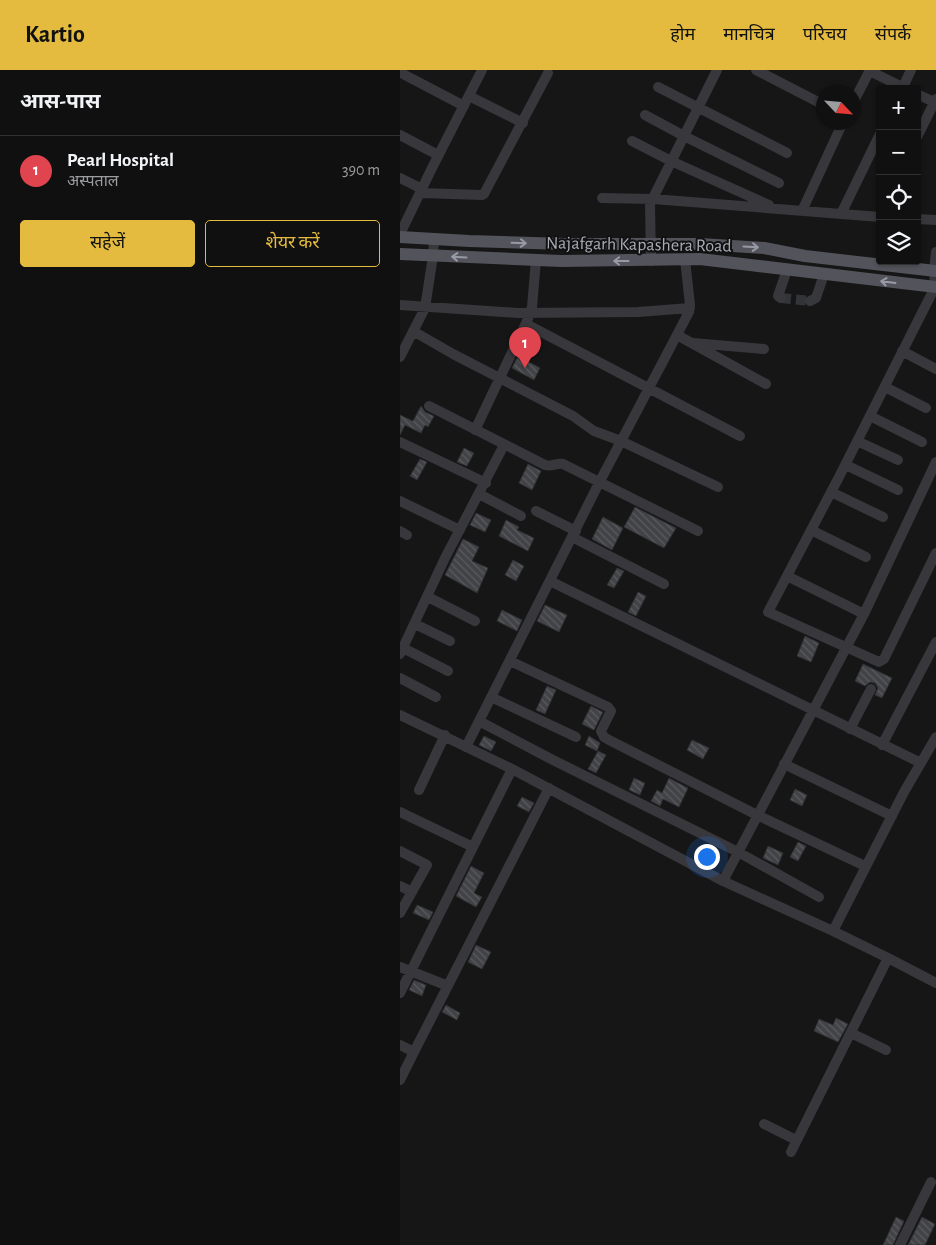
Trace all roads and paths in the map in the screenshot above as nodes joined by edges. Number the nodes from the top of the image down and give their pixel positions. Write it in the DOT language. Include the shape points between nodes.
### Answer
graph roads {
  1 [pos="482,70"];
  2 [pos="717,70"];
  3 [pos="756,70"];
  4 [pos="911,70"];
  5 [pos="870,71"];
  6 [pos="401,73"];
  7 [pos="548,73"];
  8 [pos="898,85"];
  9 [pos="905,85"];
  10 [pos="658,87"];
  11 [pos="861,89"];
  12 [pos="921,96"];
  13 [pos="466,101"];
  14 [pos="816,101"];
  15 [pos="935,101"];
  16 [pos="698,109"];
  17 [pos="645,115"];
  18 [pos="523,122"];
  19 [pos="840,130"];
  20 [pos="920,130"];
  21 [pos="400,135"];
  22 [pos="684,136"];
  23 [pos="632,141"];
  24 [pos="876,142"];
  25 [pos="787,153"];
  26 [pos="438,155"];
  27 [pos="671,161"];
  28 [pos="400,178"];
  29 [pos="779,184"];
  30 [pos="421,191"];
  31 [pos="602,198"];
  32 [pos="653,199"];
  33 [pos="776,208"];
  34 [pos="802,211"];
  35 [pos="840,214"];
  36 [pos="876,215"];
  37 [pos="921,219"];
  38 [pos="936,220"];
  39 [pos="400,236"];
  40 [pos="434,240"];
  41 [pos="650,244"];
  42 [pos="700,244"];
  43 [pos="936,252"];
  44 [pos="400,254"];
  45 [pos="433,256"];
  46 [pos="700,259"];
  47 [pos="536,260"];
  48 [pos="685,260"];
  49 [pos="651,261"];
  50 [pos="787,270"];
  51 [pos="935,271"];
  52 [pos="824,274"];
  53 [pos="935,287"];
  54 [pos="781,298"];
  55 [pos="810,301"];
  56 [pos="400,305"];
  57 [pos="426,306"];
  58 [pos="690,308"];
  59 [pos="530,313"];
  60 [pos="526,324"];
  61 [pos="413,331"];
  62 [pos="677,335"];
  63 [pos="691,343"];
  64 [pos="764,349"];
  65 [pos="902,351"];
  66 [pos="400,357"];
  67 [pos="936,369"];
  68 [pos="500,377"];
  69 [pos="766,384"];
  70 [pos="885,387"];
  71 [pos="648,389"];
  72 [pos="430,406"];
  73 [pos="926,408"];
  74 [pos="870,416"];
  75 [pos="475,430"];
  76 [pos="740,436"];
  77 [pos="621,441"];
  78 [pos="857,441"];
  79 [pos="400,442"];
  80 [pos="922,442"];
  81 [pos="504,446"];
  82 [pos="898,460"];
  83 [pos="936,462"];
  84 [pos="846,465"];
  85 [pos="486,483"];
  86 [pos="599,483"];
  87 [pos="718,487"];
  88 [pos="898,490"];
  89 [pos="831,492"];
  90 [pos="479,494"];
  91 [pos="400,501"];
  92 [pos="536,511"];
  93 [pos="521,516"];
  94 [pos="883,517"];
  95 [pos="460,530"];
  96 [pos="811,530"];
  97 [pos="698,531"];
  98 [pos="574,534"];
  99 [pos="936,553"];
  100 [pos="866,557"];
  101 [pos="787,576"];
  102 [pos="550,581"];
  103 [pos="664,584"];
  104 [pos="428,597"];
  105 [pos="864,614"];
  106 [pos="475,621"];
  107 [pos="415,624"];
  108 [pos="450,640"];
  109 [pos="936,642"];
  110 [pos="848,647"];
  111 [pos="402,651"];
  112 [pos="510,661"];
  113 [pos="448,671"];
  114 [pos="400,678"];
  115 [pos="871,689"];
  116 [pos="436,697"];
  117 [pos="492,697"];
  118 [pos="814,711"];
  119 [pos="400,715"];
  120 [pos="480,721"];
  121 [pos="850,729"];
  122 [pos="445,735"];
  123 [pos="576,737"];
  124 [pos="936,737"];
  125 [pos="882,745"];
  126 [pos="466,747"];
  127 [pos="921,763"];
  128 [pos="784,764"];
  129 [pos="512,769"];
  130 [pos="549,788"];
  131 [pos="418,790"];
  132 [pos="400,812"];
  133 [pos="757,815"];
  134 [pos="892,816"];
  135 [pos="473,847"];
  136 [pos="400,851"];
  137 [pos="738,852"];
  138 [pos="865,866"];
  139 [pos="723,880"];
  140 [pos="400,886"];
  141 [pos="412,892"];
  142 [pos="819,897"];
  143 [pos="400,913"];
  144 [pos="833,931"];
  145 [pos="888,958"];
  146 [pos="400,967"];
  147 [pos="410,972"];
  148 [pos="936,983"];
  149 [pos="448,986"];
  150 [pos="400,993"];
  151 [pos="851,1033"];
  152 [pos="400,1045"];
  153 [pos="886,1050"];
  154 [pos="414,1052"];
  155 [pos="400,1080"];
  156 [pos="764,1124"];
  157 [pos="796,1140"];
  158 [pos="791,1152"];
  159 [pos="931,1182"];
  160 [pos="900,1245"];
  1 -- 13 [label="street"];
  2 -- 16 [label="street"];
  3 -- 14 [label="street"];
  4 -- 9 [label="street"];
  5 -- 8 [label="street"];
  5 -- 11 [label="street"];
  6 -- 13 [label="street"];
  7 -- 18 [label="street"];
  10 -- 16 [label="street"];
  12 -- 15 [label="street"];
  13 -- 18 [label="street"];
  13 -- 26 [label="street"];
  15 -- 20 [label="street"];
  16 -- 22 [label="street"];
  16 -- 25 [label="street"];
  17 -- 22 [label="street"];
  18 -- 30 [label="street" via="484,194"];
  19 -- 34 [label="street"];
  21 -- 26 [label="street"];
  22 -- 27 [label="street"];
  22 -- 29 [label="street"];
  23 -- 27 [label="street"];
  24 -- 35 [label="street"];
  26 -- 30 [label="street"];
  27 -- 32 [label="street"];
  27 -- 33 [label="street"];
  28 -- 30 [label="street"];
  30 -- 39 [label="street"];
  31 -- 32 [label="street"];
  32 -- 33 [label="street"];
  32 -- 41 [label="street" via="650,204"];
  33 -- 34 [label="street"];
  34 -- 35 [label="street"];
  35 -- 36 [label="street"];
  37 -- 38 [label="street"];
  39 -- 40 [label="main road, Najafgarh Kapashera Road"];
  40 -- 41 [label="main road, Najafgarh Kapashera Road, one-way"];
  40 -- 45 [label="street"];
  41 -- 42 [label="main road, Najafgarh Kapashera Road"];
  41 -- 49 [label="street"];
  42 -- 46 [label="main road"];
  42 -- 51 [label="main road, Najafgarh Kapashera Road, one-way" via="764,248 804,256"];
  43 -- 51 [label="street"];
  44 -- 45 [label="main road, Najafgarh Kapashera Road"];
  47 -- 45 [label="main road, Najafgarh Kapashera Road, one-way"];
  45 -- 57 [label="street"];
  46 -- 48 [label="main road, Najafgarh Kapashera Road"];
  46 -- 50 [label="main road, Najafgarh Kapashera Road"];
  49 -- 47 [label="main road, Najafgarh Kapashera Road, one-way"];
  47 -- 59 [label="street"];
  48 -- 49 [label="main road, Najafgarh Kapashera Road"];
  48 -- 58 [label="street"];
  50 -- 52 [label="main road, Najafgarh Kapashera Road"];
  50 -- 54 [label="street" via="778,296"];
  51 -- 53 [label="street"];
  53 -- 52 [label="main road, Najafgarh Kapashera Road, one-way"];
  52 -- 55 [label="street" via="816,298"];
  53 -- 65 [label="street"];
  56 -- 57 [label="street"];
  57 -- 59 [label="street"];
  57 -- 61 [label="street"];
  58 -- 59 [label="street"];
  58 -- 62 [label="street"];
  59 -- 60 [label="street"];
  60 -- 68 [label="street"];
  60 -- 71 [label="street"];
  61 -- 66 [label="street"];
  61 -- 68 [label="street"];
  62 -- 63 [label="street"];
  62 -- 71 [label="street"];
  63 -- 64 [label="street"];
  63 -- 69 [label="street"];
  65 -- 67 [label="street"];
  65 -- 70 [label="street"];
  68 -- 75 [label="street"];
  68 -- 77 [label="street" via="573,416 594,431"];
  70 -- 73 [label="street"];
  70 -- 74 [label="street"];
  71 -- 76 [label="street"];
  71 -- 77 [label="street"];
  72 -- 75 [label="street"];
  74 -- 78 [label="street"];
  74 -- 80 [label="street"];
  75 -- 81 [label="street"];
  77 -- 86 [label="street"];
  77 -- 87 [label="street"];
  78 -- 82 [label="street"];
  78 -- 84 [label="street"];
  79 -- 85 [label="street"];
  81 -- 85 [label="street"];
  81 -- 86 [label="street" via="545,465 563,464"];
  83 -- 105 [label="street"];
  84 -- 88 [label="street"];
  84 -- 89 [label="street"];
  85 -- 90 [label="street"];
  86 -- 97 [label="street"];
  86 -- 98 [label="street"];
  89 -- 94 [label="street"];
  89 -- 96 [label="street"];
  90 -- 93 [label="street"];
  90 -- 95 [label="street"];
  91 -- 95 [label="street"];
  92 -- 98 [label="street"];
  95 -- 104 [label="street"];
  96 -- 100 [label="street"];
  96 -- 101 [label="street"];
  98 -- 102 [label="street"];
  98 -- 103 [label="street"];
  99 -- 110 [label="street" via="884,659 879,662"];
  101 -- 105 [label="street"];
  101 -- 110 [label="street" via="768,612"];
  102 -- 112 [label="street"];
  102 -- 118 [label="street"];
  104 -- 106 [label="street"];
  104 -- 107 [label="street"];
  105 -- 110 [label="street"];
  107 -- 108 [label="street"];
  107 -- 111 [label="street"];
  109 -- 125 [label="street"];
  110 -- 118 [label="street"];
  111 -- 113 [label="street"];
  112 -- 117 [label="street"];
  112 -- 133 [label="street" via="608,707 611,711 601,731 604,737"];
  114 -- 116 [label="street"];
  115 -- 121 [label="street"];
  117 -- 120 [label="street"];
  117 -- 123 [label="street"];
  118 -- 121 [label="street"];
  118 -- 128 [label="street"];
  119 -- 122 [label="street"];
  120 -- 126 [label="street"];
  120 -- 137 [label="street" via="550,760"];
  121 -- 125 [label="street"];
  122 -- 126 [label="street"];
  122 -- 131 [label="street"];
  124 -- 127 [label="street"];
  125 -- 127 [label="street"];
  126 -- 129 [label="street"];
  127 -- 134 [label="street"];
  128 -- 133 [label="street"];
  128 -- 134 [label="street"];
  129 -- 130 [label="street"];
  129 -- 135 [label="street"];
  130 -- 139 [label="street"];
  130 -- 149 [label="street"];
  132 -- 135 [label="street"];
  133 -- 137 [label="street"];
  133 -- 138 [label="street"];
  134 -- 138 [label="street"];
  135 -- 147 [label="street"];
  136 -- 141 [label="street" via="427,865"];
  137 -- 139 [label="street"];
  137 -- 142 [label="street"];
  138 -- 144 [label="street"];
  139 -- 144 [label="street"];
  140 -- 141 [label="street"];
  141 -- 143 [label="street"];
  144 -- 145 [label="street"];
  145 -- 148 [label="street"];
  145 -- 151 [label="street"];
  146 -- 147 [label="street"];
  147 -- 149 [label="street"];
  147 -- 150 [label="street"];
  149 -- 154 [label="street"];
  151 -- 153 [label="street"];
  151 -- 157 [label="street"];
  152 -- 154 [label="street"];
  154 -- 155 [label="street"];
  156 -- 157 [label="street"];
  157 -- 158 [label="street"];
  159 -- 160 [label="street"];
}
